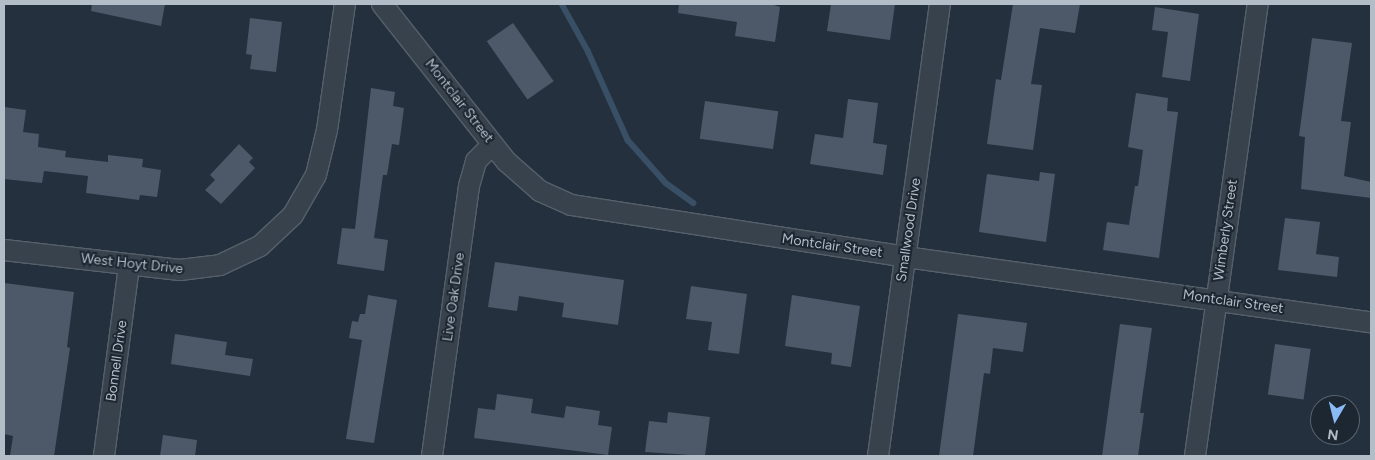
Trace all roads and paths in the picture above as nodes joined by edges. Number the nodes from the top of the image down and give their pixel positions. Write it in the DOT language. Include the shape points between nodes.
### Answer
graph roads {
  1 [pos="345,4"];
  2 [pos="382,4"];
  3 [pos="940,4"];
  4 [pos="1258,4"];
  5 [pos="492,144"];
  6 [pos="4,250"];
  7 [pos="906,257"];
  8 [pos="130,265"];
  9 [pos="1216,300"];
  10 [pos="1371,322"];
  11 [pos="104,456"];
  12 [pos="432,456"];
  13 [pos="878,456"];
  14 [pos="1195,456"];
  1 -- 8 [label="street, West Hoyt Drive" via="322,153 310,187 293,215 260,246 220,265 180,270"];
  2 -- 5 [label="street, Montclair Street"];
  3 -- 7 [label="street, Smallwood Drive"];
  4 -- 9 [label="street, Wimberly Street"];
  5 -- 7 [label="street, Montclair Street" via="531,184 549,197 571,205"];
  5 -- 12 [label="street, Live Oak Drive" via="476,160 469,186"];
  6 -- 8 [label="street, West Hoyt Drive"];
  7 -- 9 [label="street, Montclair Street"];
  7 -- 13 [label="street, Smallwood Drive"];
  8 -- 11 [label="street, Bonnell Drive"];
  9 -- 10 [label="street, Montclair Street"];
  9 -- 14 [label="street, Wimberly Street"];
}
